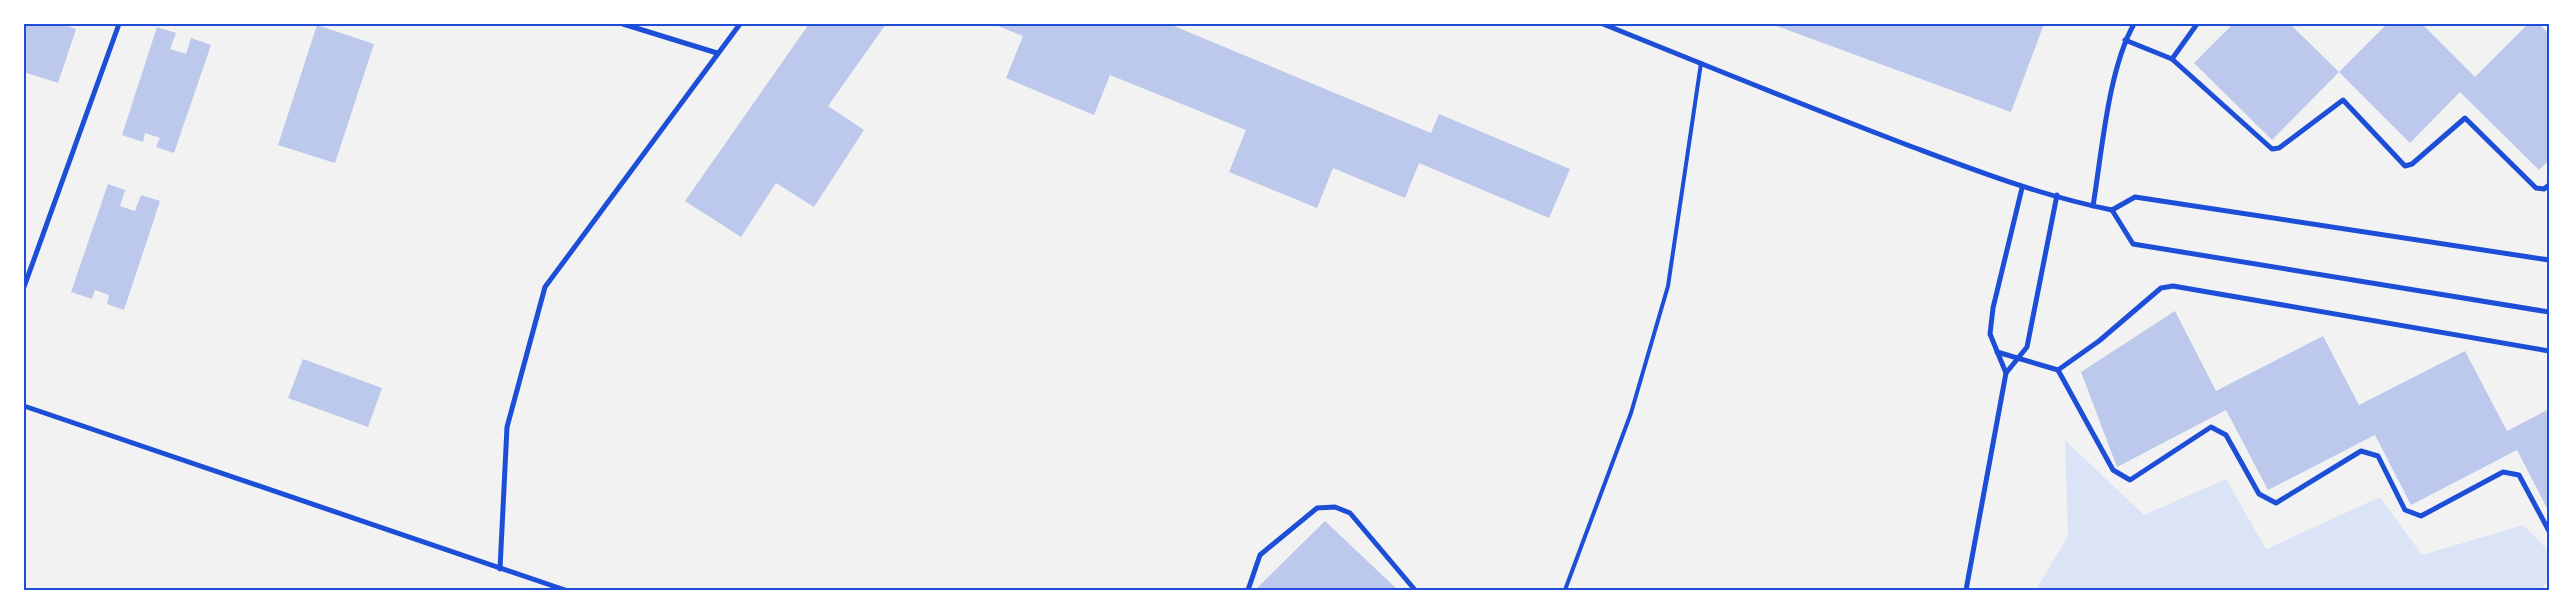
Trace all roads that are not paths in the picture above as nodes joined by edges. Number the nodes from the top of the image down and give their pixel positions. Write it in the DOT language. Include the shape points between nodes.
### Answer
graph roads {
  1 [pos="119,24"];
  2 [pos="623,24"];
  3 [pos="740,24"];
  4 [pos="1603,24"];
  5 [pos="2134,24"];
  6 [pos="2198,24"];
  7 [pos="2125,40"];
  8 [pos="717,53"];
  9 [pos="2172,59"];
  10 [pos="1701,63"];
  11 [pos="2549,185"];
  12 [pos="2022,188"];
  13 [pos="2057,195"];
  14 [pos="2093,206"];
  15 [pos="2112,210"];
  16 [pos="2549,260"];
  17 [pos="24,287"];
  18 [pos="2549,312"];
  19 [pos="2549,351"];
  20 [pos="1997,352"];
  21 [pos="2018,358"];
  22 [pos="2058,370"];
  23 [pos="2006,373"];
  24 [pos="24,406"];
  25 [pos="2549,531"];
  26 [pos="500,569"];
  27 [pos="565,590"];
  28 [pos="1248,590"];
  29 [pos="1415,590"];
  30 [pos="1565,590"];
  31 [pos="1966,590"];
  1 -- 17 [label="street"];
  2 -- 8 [label="street"];
  3 -- 8 [label="street"];
  4 -- 10 [label="street"];
  5 -- 7 [label="street"];
  6 -- 9 [label="street"];
  7 -- 9 [label="street"];
  7 -- 14 [label="street" via="2115,77"];
  8 -- 26 [label="street" via="545,287 507,426"];
  9 -- 11 [label="street" via="2272,149 2280,148 2342,100 2405,166 2412,164 2465,118 2536,188 2544,189"];
  10 -- 12 [label="street"];
  10 -- 30 [label="lane" via="1668,286 1631,413"];
  12 -- 13 [label="street"];
  12 -- 20 [label="street" via="1993,308 1990,334"];
  13 -- 14 [label="street"];
  13 -- 21 [label="street" via="2027,347"];
  14 -- 15 [label="street"];
  15 -- 16 [label="street" via="2134,198"];
  15 -- 18 [label="street" via="2133,244"];
  19 -- 22 [label="street" via="2173,286 2160,288 2099,341"];
  20 -- 21 [label="street"];
  20 -- 23 [label="street"];
  21 -- 22 [label="street"];
  21 -- 23 [label="street"];
  22 -- 25 [label="street" via="2113,470 2130,480 2211,427 2226,435 2259,494 2276,503 2361,450 2378,456 2404,510 2421,516 2503,472 2519,475"];
  23 -- 31 [label="street"];
  24 -- 26 [label="street"];
  26 -- 27 [label="street"];
  28 -- 29 [label="street" via="1260,555 1317,508 1335,507 1350,513"];
}
